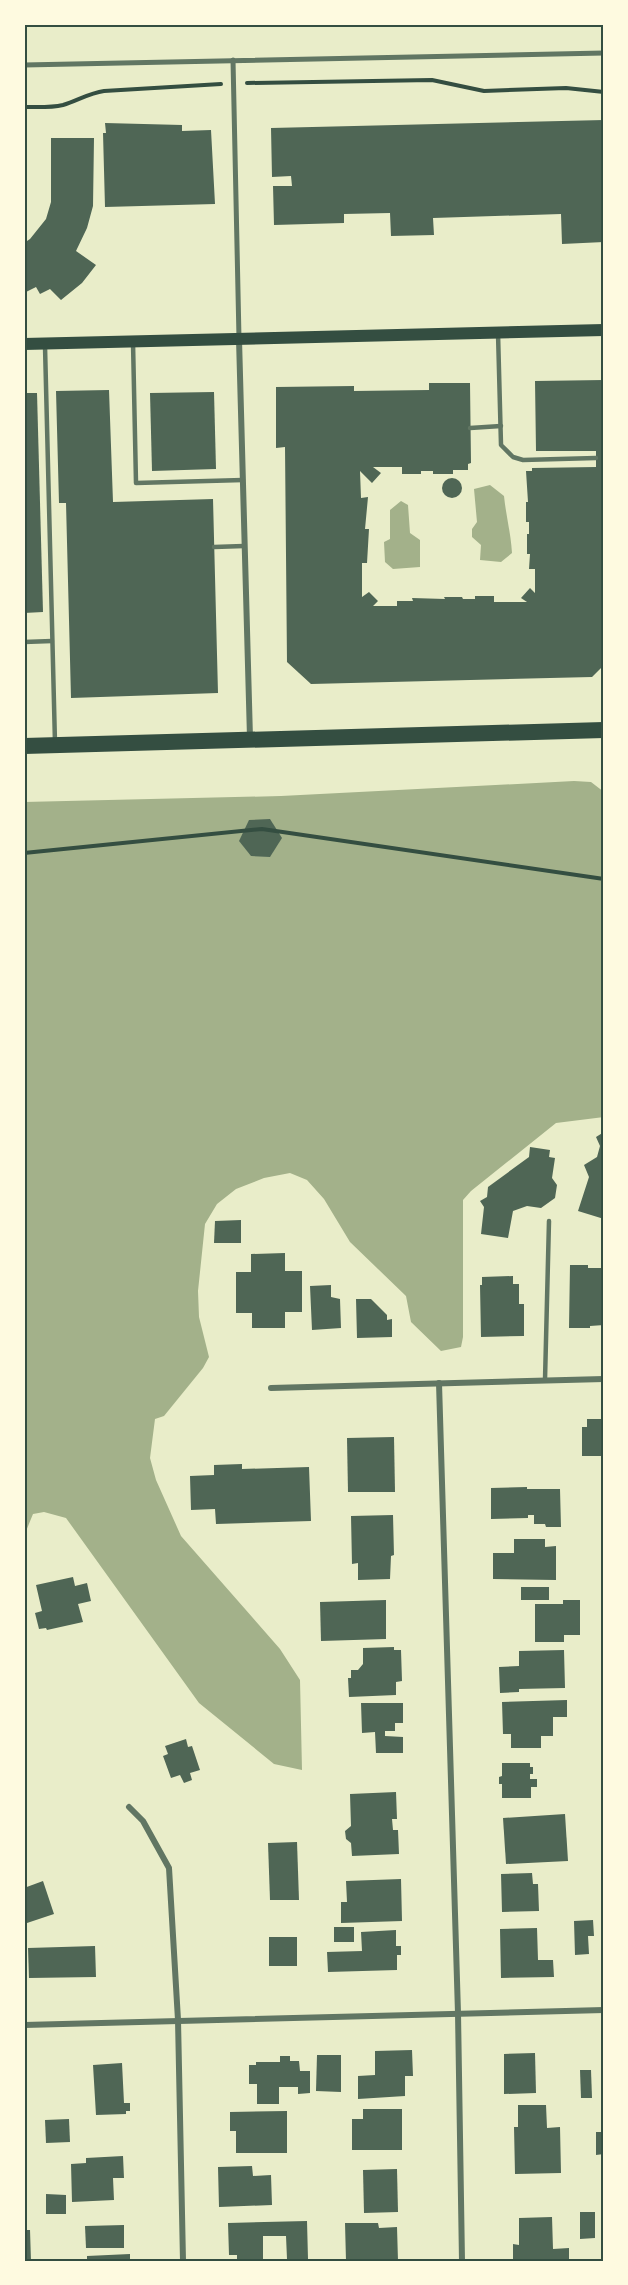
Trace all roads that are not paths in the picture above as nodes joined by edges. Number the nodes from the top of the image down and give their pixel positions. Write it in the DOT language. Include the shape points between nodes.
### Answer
graph roads {
  1 [pos="604,52"];
  2 [pos="233,60"];
  3 [pos="24,64"];
  4 [pos="604,330"];
  5 [pos="498,333"];
  6 [pos="239,339"];
  7 [pos="133,342"];
  8 [pos="24,344"];
  9 [pos="45,344"];
  10 [pos="501,426"];
  11 [pos="470,428"];
  12 [pos="596,458"];
  13 [pos="565,459"];
  14 [pos="565,468"];
  15 [pos="243,480"];
  16 [pos="244,546"];
  17 [pos="214,547"];
  18 [pos="52,641"];
  19 [pos="24,642"];
  20 [pos="604,730"];
  21 [pos="250,739"];
  22 [pos="55,745"];
  23 [pos="24,746"];
  24 [pos="549,1221"];
  25 [pos="604,1379"];
  26 [pos="545,1380"];
  27 [pos="440,1383"];
  28 [pos="271,1388"];
  29 [pos="129,1807"];
  30 [pos="604,2010"];
  31 [pos="458,2013"];
  32 [pos="178,2020"];
  33 [pos="24,2025"];
  34 [pos="183,2261"];
  35 [pos="462,2261"];
  1 -- 2 [label="street"];
  2 -- 3 [label="street"];
  2 -- 6 [label="street"];
  4 -- 5 [label="main road"];
  5 -- 6 [label="main road"];
  5 -- 10 [label="lane"];
  6 -- 7 [label="main road"];
  6 -- 15 [label="street"];
  7 -- 9 [label="main road"];
  7 -- 15 [label="lane" via="136,483"];
  8 -- 9 [label="main road"];
  9 -- 18 [label="lane"];
  10 -- 11 [label="lane"];
  10 -- 13 [label="lane" via="501,445 513,457"];
  12 -- 13 [label="lane"];
  13 -- 14 [label="lane"];
  15 -- 16 [label="street"];
  16 -- 17 [label="lane"];
  16 -- 21 [label="street"];
  18 -- 19 [label="lane"];
  18 -- 22 [label="lane"];
  20 -- 21 [label="highway"];
  21 -- 22 [label="highway"];
  22 -- 23 [label="highway"];
  24 -- 26 [label="lane"];
  25 -- 26 [label="street"];
  26 -- 27 [label="street"];
  27 -- 28 [label="street"];
  27 -- 31 [label="street"];
  29 -- 32 [label="street" via="143,1821 169,1868"];
  30 -- 31 [label="street"];
  31 -- 32 [label="street"];
  31 -- 35 [label="street"];
  32 -- 33 [label="street"];
  32 -- 34 [label="street"];
}
